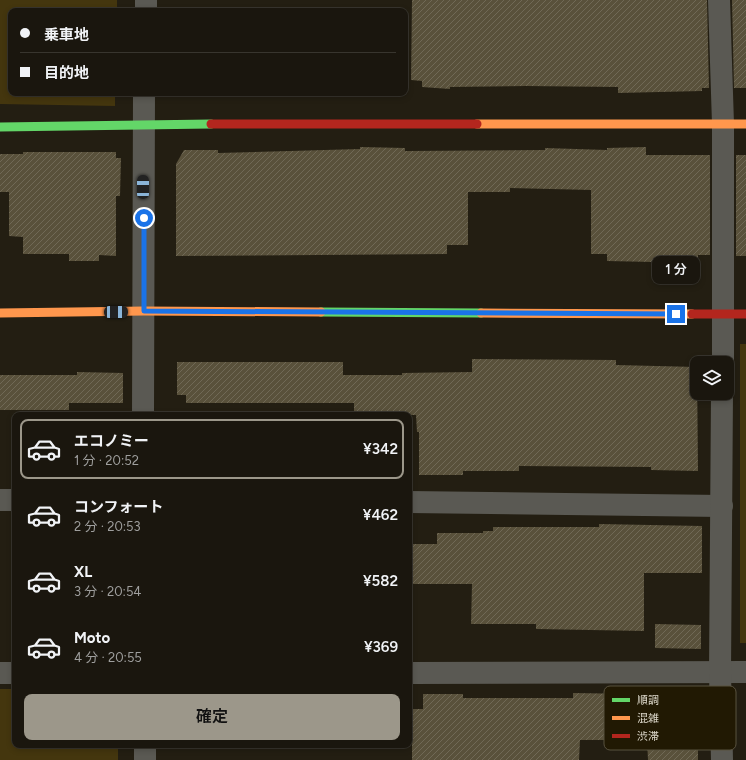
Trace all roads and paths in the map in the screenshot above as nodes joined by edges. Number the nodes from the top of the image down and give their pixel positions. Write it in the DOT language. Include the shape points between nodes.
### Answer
graph roads {
  1 [pos="719,0"];
  2 [pos="144,96"];
  3 [pos="143,124"];
  4 [pos="722,124"];
  5 [pos="746,124"];
  6 [pos="0,127"];
  7 [pos="144,311"];
  8 [pos="0,313"];
  9 [pos="723,314"];
  10 [pos="746,314"];
  11 [pos="723,356"];
  12 [pos="722,400"];
  13 [pos="143,412"];
  14 [pos="0,500"];
  15 [pos="12,500"];
  16 [pos="412,502"];
  17 [pos="722,506"];
  18 [pos="746,672"];
  19 [pos="0,673"];
  20 [pos="12,673"];
  21 [pos="412,673"];
  22 [pos="720,673"];
  23 [pos="720,686"];
  24 [pos="146,748"];
  25 [pos="722,750"];
  26 [pos="146,760"];
  27 [pos="722,760"];
  1 -- 4 [label="street"];
  2 -- 3 [label="street"];
  3 -- 4 [label="street"];
  3 -- 6 [label="street"];
  3 -- 7 [label="street"];
  4 -- 5 [label="street"];
  4 -- 9 [label="street"];
  7 -- 8 [label="street"];
  7 -- 9 [label="street"];
  7 -- 13 [label="street"];
  9 -- 10 [label="street"];
  9 -- 11 [label="street"];
  12 -- 17 [label="street"];
  14 -- 15 [label="street"];
  16 -- 17 [label="street"];
  17 -- 22 [label="street"];
  18 -- 22 [label="street"];
  19 -- 20 [label="street"];
  21 -- 22 [label="street"];
  22 -- 23 [label="street"];
  24 -- 26 [label="street"];
  25 -- 27 [label="street"];
}
